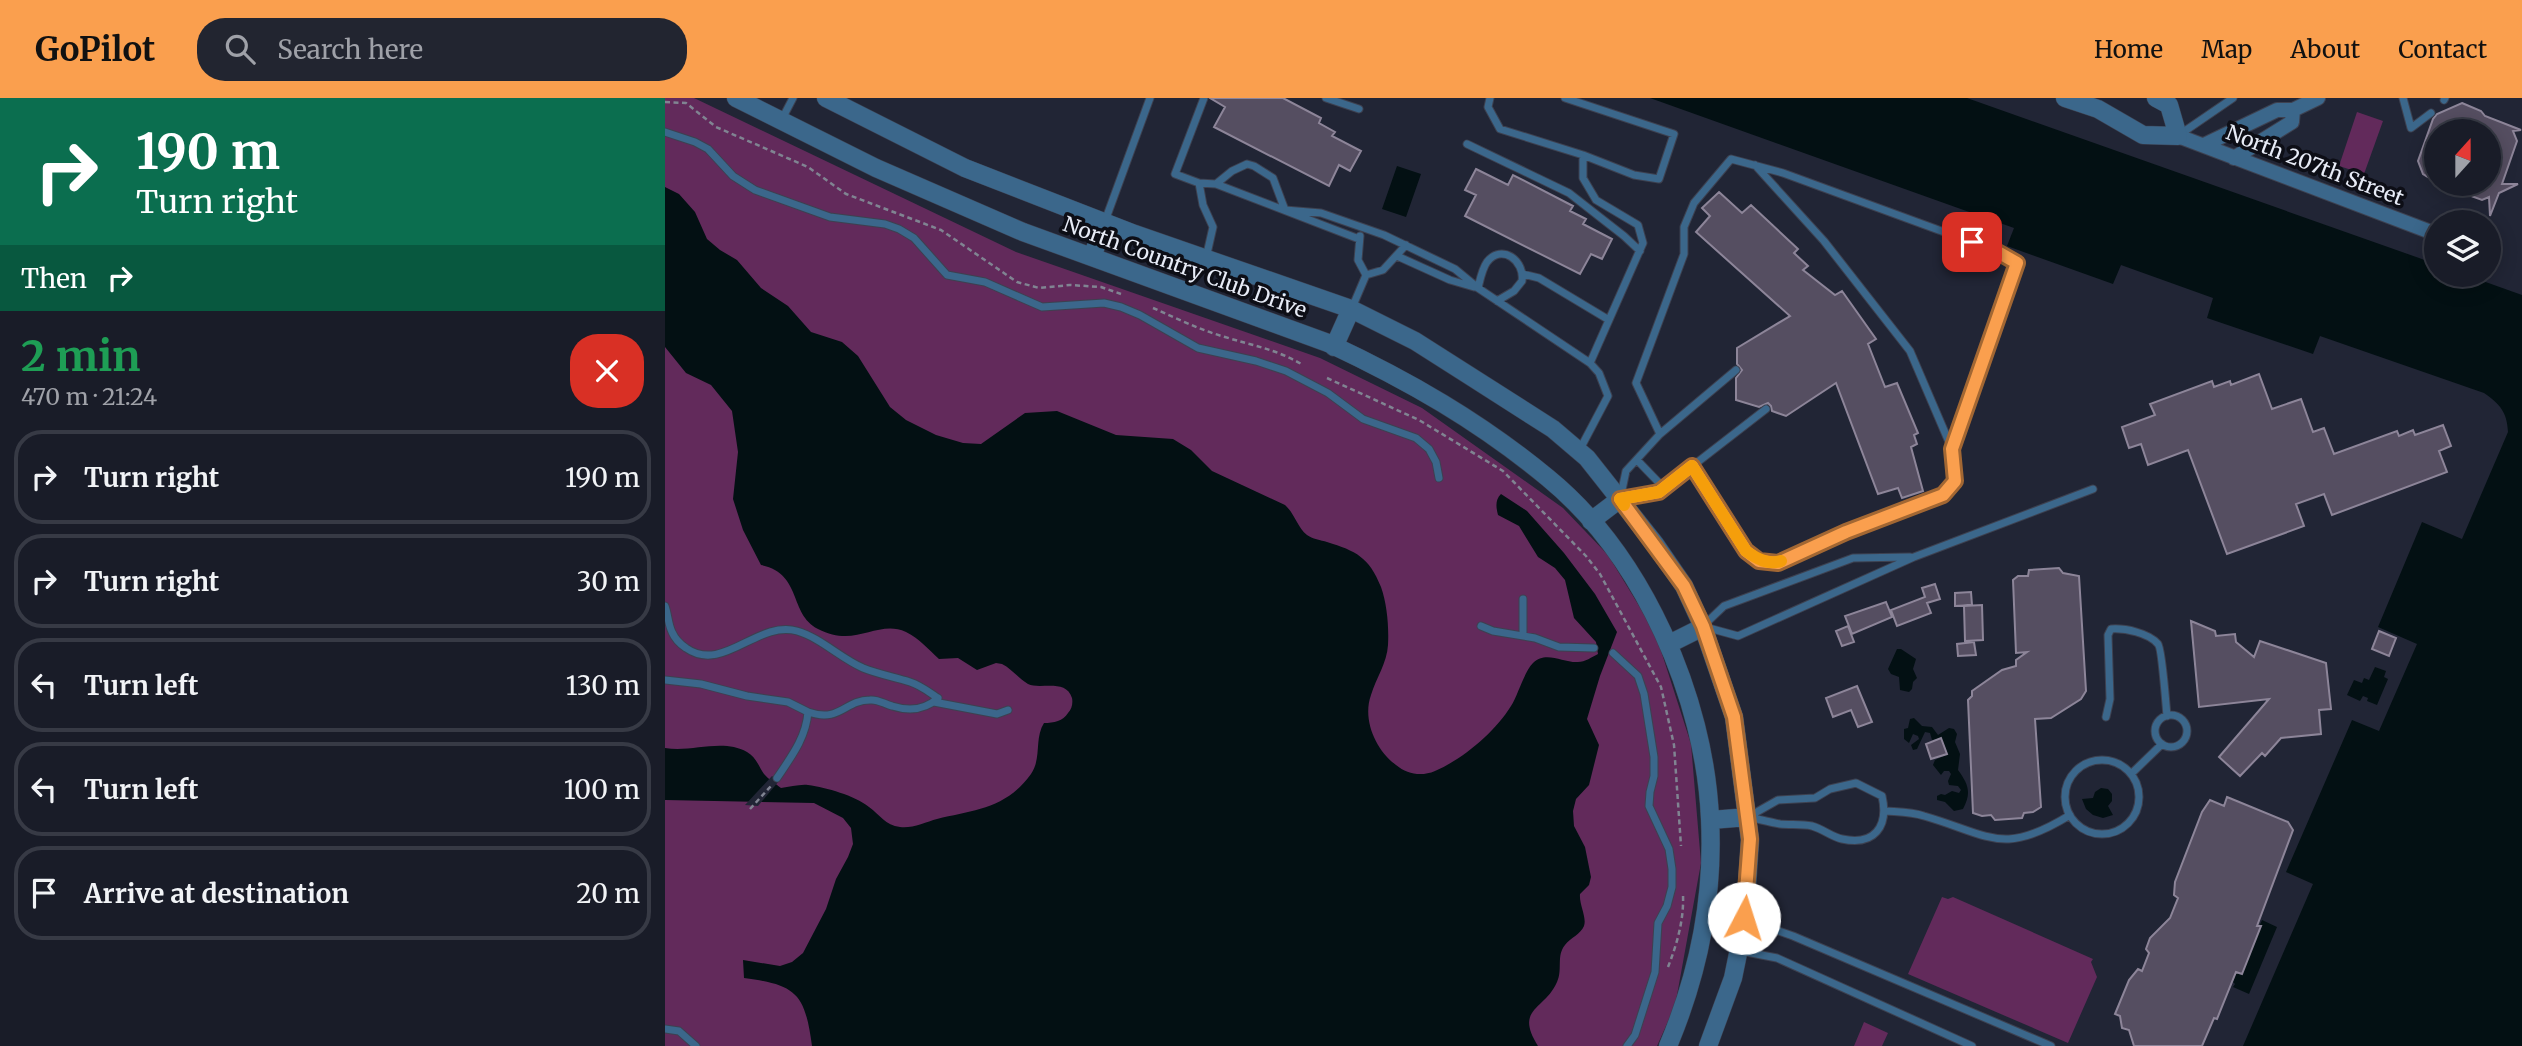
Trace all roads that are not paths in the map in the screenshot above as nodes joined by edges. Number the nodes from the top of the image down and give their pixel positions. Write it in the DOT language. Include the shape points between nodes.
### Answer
graph roads {
  1 [pos="736,98"];
  2 [pos="793,98"];
  3 [pos="826,98"];
  4 [pos="1150,98"];
  5 [pos="1204,98"];
  6 [pos="1326,98"];
  7 [pos="1490,98"];
  8 [pos="1565,98"];
  9 [pos="2065,98"];
  10 [pos="2156,98"];
  11 [pos="2233,98"];
  12 [pos="2318,98"];
  13 [pos="2403,98"];
  14 [pos="1359,109"];
  15 [pos="2293,110"];
  16 [pos="2431,113"];
  17 [pos="782,120"];
  18 [pos="665,132"];
  19 [pos="2178,136"];
  20 [pos="1467,144"];
  21 [pos="2204,145"];
  22 [pos="1583,155"];
  23 [pos="2234,158"];
  24 [pos="1755,165"];
  25 [pos="1199,183"];
  26 [pos="1216,184"];
  27 [pos="1285,210"];
  28 [pos="1105,222"];
  29 [pos="1363,228"];
  30 [pos="2424,229"];
  31 [pos="1359,239"];
  32 [pos="1406,245"];
  33 [pos="1640,251"];
  34 [pos="1397,256"];
  35 [pos="1091,257"];
  36 [pos="1206,259"];
  37 [pos="1523,274"];
  38 [pos="1366,275"];
  39 [pos="1478,288"];
  40 [pos="1497,301"];
  41 [pos="1351,309"];
  42 [pos="1609,320"];
  43 [pos="1334,346"];
  44 [pos="1590,363"];
  45 [pos="1736,370"];
  46 [pos="1766,410"];
  47 [pos="1660,434"];
  48 [pos="1952,449"];
  49 [pos="1579,451"];
  50 [pos="1637,460"];
  51 [pos="1692,466"];
  52 [pos="1439,478"];
  53 [pos="1664,488"];
  54 [pos="2093,489"];
  55 [pos="1622,502"];
  56 [pos="1591,521"];
  57 [pos="1914,557"];
  58 [pos="1523,599"];
  59 [pos="665,606"];
  60 [pos="1481,626"];
  61 [pos="1703,626"];
  62 [pos="1523,635"];
  63 [pos="1669,644"];
  64 [pos="1594,648"];
  65 [pos="1613,653"];
  66 [pos="665,680"];
  67 [pos="933,702"];
  68 [pos="1008,710"];
  69 [pos="808,712"];
  70 [pos="2167,716"];
  71 [pos="2106,717"];
  72 [pos="2162,744"];
  73 [pos="2131,774"];
  74 [pos="777,778"];
  75 [pos="1885,811"];
  76 [pos="2070,815"];
  77 [pos="1748,817"];
  78 [pos="1711,820"];
  79 [pos="1744,918"];
  80 [pos="1739,951"];
  81 [pos="665,1029"];
  82 [pos="696,1046"];
  83 [pos="1627,1046"];
  84 [pos="1668,1046"];
  85 [pos="1708,1046"];
  86 [pos="1972,1046"];
  87 [pos="2051,1046"];
  1 -- 17 [label="street, North Country Club Drive"];
  2 -- 17 [label="lane"];
  3 -- 28 [label="street, North Country Club Drive" via="965,168"];
  4 -- 28 [label="lane"];
  5 -- 25 [label="lane" via="1175,174"];
  6 -- 14 [label="lane"];
  7 -- 22 [label="lane" via="1488,107 1500,129"];
  8 -- 22 [label="lane" via="1674,134 1659,179 1634,175"];
  9 -- 19 [label="street" via="2098,109 2143,135"];
  10 -- 19 [label="street" via="2169,105"];
  11 -- 19 [label="lane"];
  12 -- 15 [label="street"];
  13 -- 16 [label="lane" via="2411,128"];
  15 -- 21 [label="street" via="2277,110"];
  15 -- 23 [label="street" via="2292,122"];
  17 -- 35 [label="street, North Country Club Drive" via="900,178"];
  18 -- 52 [label="lane" via="708,149 741,184 755,190 830,217 899,229 914,238 947,275 985,282 1042,307 1104,303 1121,307 1198,348 1286,372 1328,393 1363,419 1416,438 1429,449"];
  19 -- 21 [label="street, North 207th Street"];
  20 -- 33 [label="lane" via="1569,193"];
  21 -- 23 [label="street, North 207th Street"];
  22 -- 33 [label="lane" via="1583,178 1596,200 1638,225 1643,243"];
  23 -- 30 [label="street, North 207th Street"];
  24 -- 47 [label="lane" via="1731,159 1694,203 1684,228 1684,254 1636,383"];
  24 -- 48 [label="lane" via="1824,240 1910,351"];
  24 -- 48 [label="lane" via="1996,251 2017,263"];
  25 -- 26 [label="lane"];
  25 -- 36 [label="lane" via="1213,227"];
  26 -- 27 [label="lane"];
  26 -- 27 [label="lane" via="1247,164 1254,166 1273,178"];
  27 -- 29 [label="lane" via="1321,213"];
  27 -- 31 [label="lane"];
  28 -- 35 [label="street"];
  28 -- 36 [label="street, North Country Club Drive"];
  29 -- 31 [label="lane"];
  29 -- 32 [label="lane"];
  31 -- 38 [label="lane" via="1358,260"];
  32 -- 34 [label="lane"];
  32 -- 39 [label="lane" via="1455,269"];
  33 -- 42 [label="lane"];
  34 -- 38 [label="lane" via="1383,270"];
  34 -- 39 [label="lane"];
  35 -- 43 [label="street, North Country Club Drive"];
  36 -- 41 [label="street, North Country Club Drive"];
  37 -- 39 [label="lane" via="1513,257 1495,256 1486,264"];
  37 -- 40 [label="lane" via="1519,287"];
  37 -- 42 [label="lane" via="1539,278"];
  38 -- 41 [label="lane"];
  39 -- 40 [label="lane"];
  40 -- 44 [label="lane"];
  41 -- 43 [label="street"];
  41 -- 49 [label="street, North Country Club Drive" via="1415,341 1553,429"];
  42 -- 44 [label="lane"];
  43 -- 56 [label="street, North Country Club Drive" via="1457,411 1550,479"];
  44 -- 49 [label="lane" via="1608,396"];
  45 -- 47 [label="lane"];
  46 -- 51 [label="lane"];
  47 -- 50 [label="lane"];
  48 -- 51 [label="lane" via="1955,481 1943,495 1778,563 1759,561 1746,551"];
  49 -- 55 [label="street, North Country Club Drive"];
  50 -- 53 [label="lane"];
  50 -- 55 [label="lane" via="1626,471"];
  51 -- 53 [label="lane"];
  53 -- 55 [label="lane"];
  54 -- 57 [label="lane"];
  55 -- 56 [label="street"];
  55 -- 61 [label="street, North Country Club Drive" via="1684,586"];
  56 -- 63 [label="street, North Country Club Drive" via="1639,588"];
  57 -- 61 [label="lane" via="1853,558 1724,606"];
  57 -- 61 [label="lane" via="1738,636"];
  58 -- 62 [label="lane"];
  59 -- 67 [label="lane" via="672,632 696,655 727,652 761,634 795,630 865,669 913,683 938,698"];
  60 -- 62 [label="lane"];
  61 -- 63 [label="street"];
  61 -- 77 [label="street, North Country Club Drive" via="1734,717"];
  62 -- 64 [label="lane" via="1559,647"];
  63 -- 78 [label="street, North Country Club Drive" via="1691,709"];
  65 -- 83 [label="lane" via="1638,676 1644,694 1654,757 1649,806 1669,849 1672,869 1672,887 1658,923 1655,972 1635,1035"];
  66 -- 69 [label="lane" via="788,702"];
  67 -- 68 [label="lane" via="997,714"];
  67 -- 69 [label="lane" via="915,709 875,699 860,701 837,715"];
  69 -- 74 [label="lane" via="799,745"];
  70 -- 71 [label="lane" via="2158,644 2120,628 2108,635 2110,699"];
  70 -- 72 [label="lane" via="2156,726"];
  70 -- 72 [label="lane" via="2182,719 2187,734 2178,746"];
  72 -- 73 [label="lane"];
  73 -- 76 [label="lane" via="2113,762 2091,761 2081,766 2065,794"];
  73 -- 76 [label="lane" via="2139,789 2139,802 2136,814 2120,830 2089,832"];
  75 -- 76 [label="lane" via="1922,815 2000,840 2034,833"];
  75 -- 77 [label="lane" via="1879,830 1870,839 1854,841 1812,826"];
  75 -- 77 [label="lane" via="1882,796 1856,783 1815,798 1778,800"];
  77 -- 78 [label="street"];
  77 -- 79 [label="street, North Country Club Drive"];
  78 -- 84 [label="street, North Country Club Drive" via="1706,916 1690,986"];
  79 -- 80 [label="street, North Country Club Drive"];
  79 -- 87 [label="lane"];
  80 -- 85 [label="street, North Country Club Drive"];
  80 -- 86 [label="lane" via="1777,958"];
  81 -- 82 [label="lane" via="679,1031"];
}
